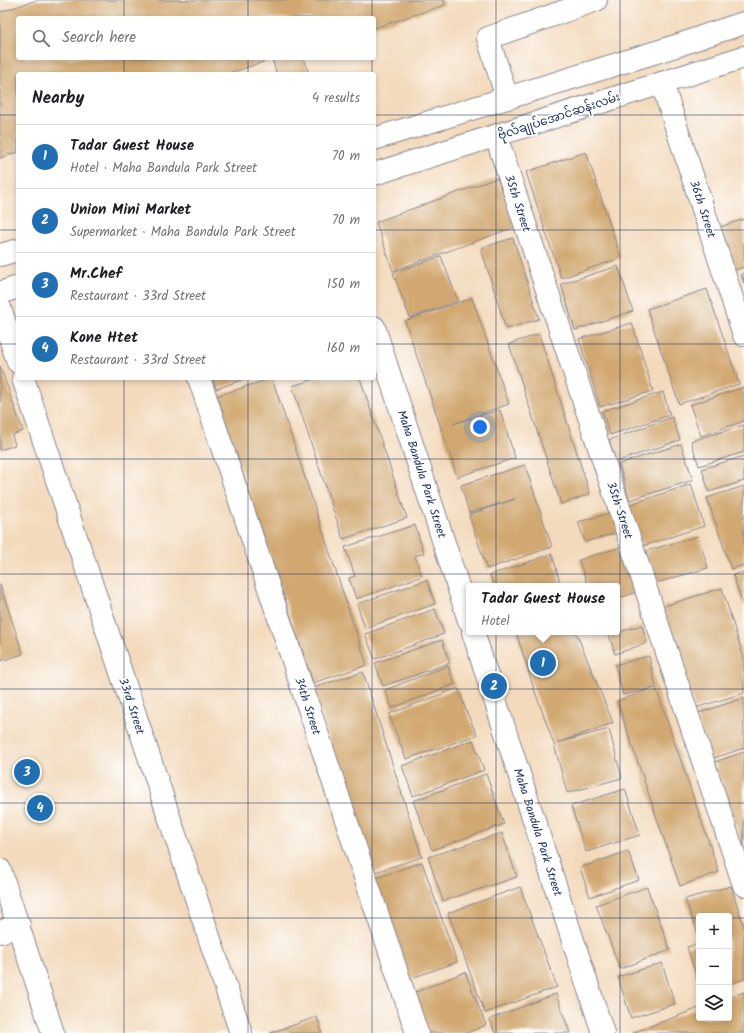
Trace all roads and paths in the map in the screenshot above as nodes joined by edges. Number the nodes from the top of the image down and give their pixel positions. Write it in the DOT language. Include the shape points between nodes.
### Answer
graph roads {
  1 [pos="596,0"];
  2 [pos="744,23"];
  3 [pos="707,35"];
  4 [pos="744,57"];
  5 [pos="718,66"];
  6 [pos="662,83"];
  7 [pos="507,98"];
  8 [pos="496,136"];
  9 [pos="376,138"];
  10 [pos="376,173"];
  11 [pos="16,251"];
  12 [pos="0,255"];
  13 [pos="16,288"];
  14 [pos="0,293"];
  15 [pos="0,308"];
  16 [pos="376,333"];
  17 [pos="744,335"];
  18 [pos="16,356"];
  19 [pos="24,380"];
  20 [pos="200,380"];
  21 [pos="466,611"];
  22 [pos="474,635"];
  23 [pos="0,870"];
  24 [pos="744,885"];
  25 [pos="9,929"];
  26 [pos="53,1033"];
  27 [pos="241,1033"];
  28 [pos="417,1033"];
  29 [pos="603,1033"];
  1 -- 7 [label="street" via="488,38"];
  2 -- 3 [label="street"];
  3 -- 5 [label="street"];
  3 -- 7 [label="street"];
  4 -- 5 [label="street, ဗိုလ်ချုပ်အောင်ဆန်းလမ်း"];
  5 -- 6 [label="street, ဗိုလ်ချုပ်အောင်ဆန်းလမ်း"];
  6 -- 8 [label="street, ဗိုလ်ချုပ်အောင်ဆန်းလမ်း"];
  6 -- 17 [label="street, 36th Street"];
  7 -- 9 [label="street"];
  8 -- 10 [label="street, ဗိုလ်ချုပ်အောင်ဆန်းလမ်း"];
  8 -- 24 [label="street, 35th Street"];
  11 -- 12 [label="street"];
  13 -- 14 [label="street"];
  15 -- 18 [label="street"];
  16 -- 21 [label="street, Maha Bandula Park Street"];
  19 -- 27 [label="street, 33rd Street"];
  20 -- 28 [label="street, 34th Street"];
  22 -- 29 [label="street, Maha Bandula Park Street"];
  23 -- 25 [label="street"];
  25 -- 26 [label="street"];
}
